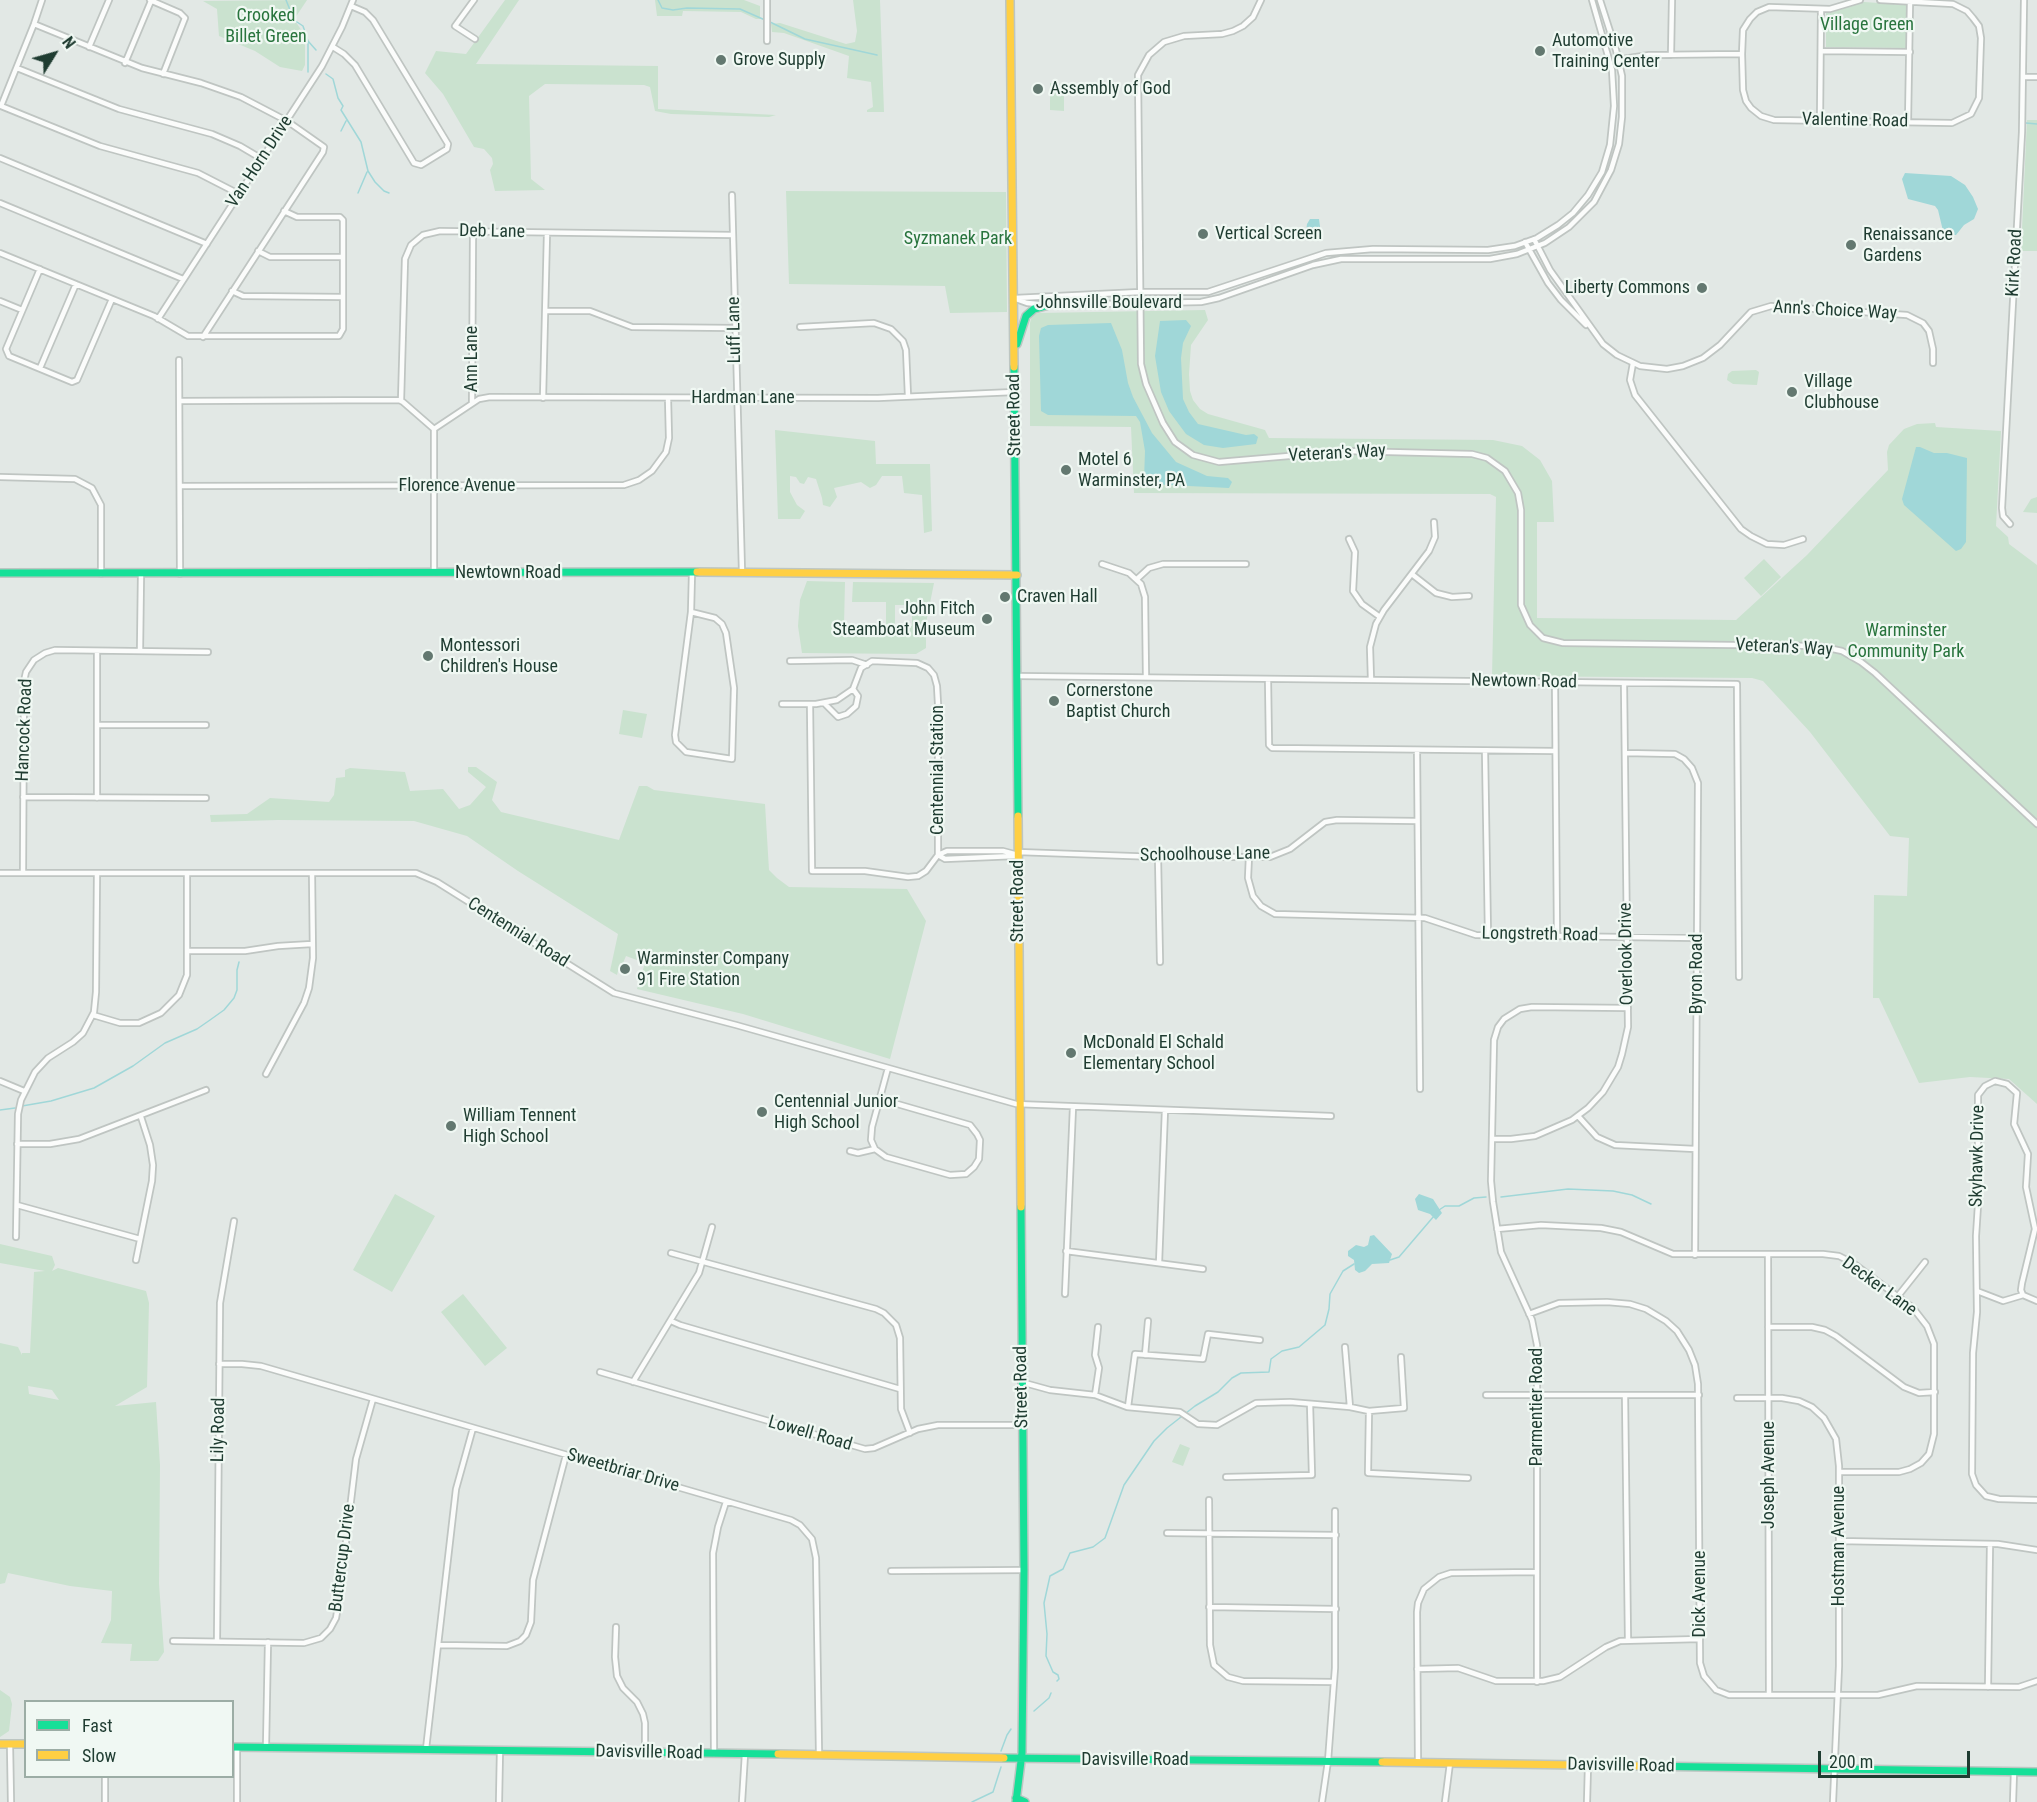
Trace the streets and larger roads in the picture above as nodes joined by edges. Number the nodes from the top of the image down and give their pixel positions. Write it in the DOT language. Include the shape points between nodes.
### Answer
graph roads {
  1 [pos="42,0"];
  2 [pos="109,0"];
  3 [pos="151,0"];
  4 [pos="353,0"];
  5 [pos="474,0"];
  6 [pos="767,0"];
  7 [pos="1010,0"];
  8 [pos="1262,0"];
  9 [pos="1592,0"];
  10 [pos="1600,0"];
  11 [pos="1672,0"];
  12 [pos="1860,0"];
  13 [pos="1880,0"];
  14 [pos="2024,0"];
  15 [pos="1910,2"];
  16 [pos="351,6"];
  17 [pos="1821,9"];
  18 [pos="34,24"];
  19 [pos="475,39"];
  20 [pos="767,41"];
  21 [pos="89,47"];
  22 [pos="333,48"];
  23 [pos="1821,51"];
  24 [pos="1910,52"];
  25 [pos="1742,54"];
  26 [pos="1671,55"];
  27 [pos="1618,59"];
  28 [pos="1610,60"];
  29 [pos="125,63"];
  30 [pos="17,68"];
  31 [pos="163,74"];
  32 [pos="2024,77"];
  33 [pos="2037,77"];
  34 [pos="1,107"];
  35 [pos="1820,120"];
  36 [pos="287,121"];
  37 [pos="1908,122"];
  38 [pos="0,158"];
  39 [pos="262,159"];
  40 [pos="239,194"];
  41 [pos="732,195"];
  42 [pos="0,203"];
  43 [pos="284,211"];
  44 [pos="473,232"];
  45 [pos="546,233"];
  46 [pos="733,235"];
  47 [pos="1534,239"];
  48 [pos="1525,243"];
  49 [pos="207,244"];
  50 [pos="1537,247"];
  51 [pos="1528,250"];
  52 [pos="258,251"];
  53 [pos="0,253"];
  54 [pos="343,257"];
  55 [pos="40,269"];
  56 [pos="183,279"];
  57 [pos="76,284"];
  58 [pos="232,291"];
  59 [pos="1140,292"];
  60 [pos="344,297"];
  61 [pos="1013,298"];
  62 [pos="112,299"];
  63 [pos="0,300"];
  64 [pos="1140,302"];
  65 [pos="1049,304"];
  66 [pos="22,310"];
  67 [pos="546,311"];
  68 [pos="158,319"];
  69 [pos="800,327"];
  70 [pos="735,328"];
  71 [pos="1593,331"];
  72 [pos="203,337"];
  73 [pos="1014,357"];
  74 [pos="179,360"];
  75 [pos="1633,363"];
  76 [pos="1933,363"];
  77 [pos="40,368"];
  78 [pos="1014,392"];
  79 [pos="908,396"];
  80 [pos="543,398"];
  81 [pos="668,398"];
  82 [pos="737,398"];
  83 [pos="180,401"];
  84 [pos="402,401"];
  85 [pos="472,403"];
  86 [pos="434,429"];
  87 [pos="0,477"];
  88 [pos="180,486"];
  89 [pos="434,486"];
  90 [pos="1434,522"];
  91 [pos="2010,524"];
  92 [pos="1803,538"];
  93 [pos="1349,539"];
  94 [pos="1102,564"];
  95 [pos="1246,564"];
  96 [pos="742,572"];
  97 [pos="0,573"];
  98 [pos="434,573"];
  99 [pos="692,573"];
  100 [pos="101,574"];
  101 [pos="141,574"];
  102 [pos="180,574"];
  103 [pos="1017,575"];
  104 [pos="1413,575"];
  105 [pos="1137,579"];
  106 [pos="1469,596"];
  107 [pos="691,612"];
  108 [pos="1380,617"];
  109 [pos="97,651"];
  110 [pos="140,651"];
  111 [pos="208,652"];
  112 [pos="790,661"];
  113 [pos="867,665"];
  114 [pos="1017,676"];
  115 [pos="1146,677"];
  116 [pos="1268,679"];
  117 [pos="1371,680"];
  118 [pos="1555,683"];
  119 [pos="1624,684"];
  120 [pos="853,689"];
  121 [pos="824,703"];
  122 [pos="782,704"];
  123 [pos="810,704"];
  124 [pos="97,725"];
  125 [pos="206,725"];
  126 [pos="1417,750"];
  127 [pos="1485,751"];
  128 [pos="1555,751"];
  129 [pos="1625,753"];
  130 [pos="23,797"];
  131 [pos="97,798"];
  132 [pos="206,798"];
  133 [pos="1417,821"];
  134 [pos="2037,824"];
  135 [pos="1018,854"];
  136 [pos="938,855"];
  137 [pos="1249,856"];
  138 [pos="1158,857"];
  139 [pos="23,872"];
  140 [pos="0,873"];
  141 [pos="97,873"];
  142 [pos="312,873"];
  143 [pos="188,874"];
  144 [pos="1419,918"];
  145 [pos="1488,935"];
  146 [pos="1557,936"];
  147 [pos="1627,938"];
  148 [pos="1697,938"];
  149 [pos="312,944"];
  150 [pos="188,951"];
  151 [pos="1160,962"];
  152 [pos="1739,977"];
  153 [pos="1628,1008"];
  154 [pos="93,1015"];
  155 [pos="888,1068"];
  156 [pos="266,1074"];
  157 [pos="0,1081"];
  158 [pos="1420,1089"];
  159 [pos="24,1090"];
  160 [pos="206,1090"];
  161 [pos="880,1099"];
  162 [pos="1020,1105"];
  163 [pos="1072,1107"];
  164 [pos="1165,1110"];
  165 [pos="1331,1116"];
  166 [pos="1578,1116"];
  167 [pos="141,1117"];
  168 [pos="1492,1139"];
  169 [pos="17,1144"];
  170 [pos="875,1149"];
  171 [pos="1695,1149"];
  172 [pos="850,1151"];
  173 [pos="16,1205"];
  174 [pos="234,1221"];
  175 [pos="712,1227"];
  176 [pos="1497,1229"];
  177 [pos="16,1237"];
  178 [pos="140,1239"];
  179 [pos="1066,1251"];
  180 [pos="671,1253"];
  181 [pos="1768,1254"];
  182 [pos="1695,1255"];
  183 [pos="136,1260"];
  184 [pos="702,1262"];
  185 [pos="1925,1262"];
  186 [pos="1159,1263"];
  187 [pos="1203,1269"];
  188 [pos="1977,1291"];
  189 [pos="1065,1294"];
  190 [pos="2022,1294"];
  191 [pos="1898,1296"];
  192 [pos="2037,1301"];
  193 [pos="1529,1314"];
  194 [pos="671,1321"];
  195 [pos="1148,1321"];
  196 [pos="1098,1327"];
  197 [pos="1768,1327"];
  198 [pos="1260,1340"];
  199 [pos="1345,1347"];
  200 [pos="1145,1355"];
  201 [pos="1401,1356"];
  202 [pos="219,1364"];
  203 [pos="600,1372"];
  204 [pos="633,1382"];
  205 [pos="1021,1382"];
  206 [pos="900,1389"];
  207 [pos="1935,1392"];
  208 [pos="1095,1395"];
  209 [pos="1486,1395"];
  210 [pos="1537,1395"];
  211 [pos="1625,1395"];
  212 [pos="1699,1395"];
  213 [pos="1737,1398"];
  214 [pos="1768,1398"];
  215 [pos="373,1399"];
  216 [pos="1310,1404"];
  217 [pos="1128,1407"];
  218 [pos="1350,1407"];
  219 [pos="1369,1411"];
  220 [pos="1022,1425"];
  221 [pos="473,1428"];
  222 [pos="910,1433"];
  223 [pos="566,1455"];
  224 [pos="1839,1472"];
  225 [pos="1226,1477"];
  226 [pos="1468,1478"];
  227 [pos="1209,1500"];
  228 [pos="2037,1500"];
  229 [pos="726,1502"];
  230 [pos="1335,1511"];
  231 [pos="1167,1533"];
  232 [pos="1209,1534"];
  233 [pos="1336,1535"];
  234 [pos="1839,1541"];
  235 [pos="1990,1544"];
  236 [pos="2037,1550"];
  237 [pos="1024,1570"];
  238 [pos="891,1571"];
  239 [pos="1537,1572"];
  240 [pos="1209,1607"];
  241 [pos="1336,1609"];
  242 [pos="616,1627"];
  243 [pos="1700,1639"];
  244 [pos="1628,1640"];
  245 [pos="173,1641"];
  246 [pos="217,1641"];
  247 [pos="268,1642"];
  248 [pos="439,1645"];
  249 [pos="1417,1668"];
  250 [pos="2037,1681"];
  251 [pos="1334,1682"];
  252 [pos="1537,1682"];
  253 [pos="1988,1687"];
  254 [pos="1769,1695"];
  255 [pos="1838,1695"];
  256 [pos="0,1744"];
  257 [pos="24,1744"];
  258 [pos="10,1745"];
  259 [pos="235,1747"];
  260 [pos="266,1747"];
  261 [pos="426,1749"];
  262 [pos="500,1750"];
  263 [pos="645,1752"];
  264 [pos="819,1753"];
  265 [pos="714,1754"];
  266 [pos="745,1754"];
  267 [pos="1021,1759"];
  268 [pos="1328,1761"];
  269 [pos="1418,1763"];
  270 [pos="1450,1763"];
  271 [pos="1588,1766"];
  272 [pos="1833,1770"];
  273 [pos="2014,1771"];
  274 [pos="2037,1772"];
  275 [pos="105,1778"];
  276 [pos="1016,1800"];
  277 [pos="10,1802"];
  278 [pos="105,1802"];
  279 [pos="237,1802"];
  280 [pos="499,1802"];
  281 [pos="742,1802"];
  282 [pos="1025,1802"];
  283 [pos="1322,1802"];
  284 [pos="1445,1802"];
  285 [pos="1587,1802"];
  286 [pos="1833,1802"];
  287 [pos="2013,1802"];
  1 -- 18 [label="street"];
  2 -- 21 [label="street"];
  3 -- 29 [label="street"];
  3 -- 31 [label="street" via="185,18"];
  4 -- 16 [label="street, Van Horn Drive"];
  5 -- 19 [label="street" via="455,26"];
  6 -- 20 [label="street"];
  7 -- 61 [label="street, Street Road"];
  8 -- 59 [label="street, Veteran's Way" via="1253,17 1240,28 1168,40 1151,51 1139,70"];
  9 -- 28 [label="street, Johnsville Boulevard"];
  10 -- 27 [label="street, Johnsville Boulevard"];
  11 -- 26 [label="street"];
  12 -- 17 [label="street, Valentine Road"];
  13 -- 15 [label="street, Valentine Road"];
  14 -- 32 [label="street, Kirk Road"];
  15 -- 24 [label="street"];
  15 -- 37 [label="street, Valentine Road" via="1958,6 1976,22 1981,38 1979,98 1974,111 1952,123"];
  16 -- 22 [label="street, Van Horn Drive"];
  16 -- 22 [label="street" via="373,20 448,144 445,151 416,165 355,65"];
  17 -- 23 [label="street"];
  17 -- 25 [label="street, Valentine Road" via="1761,10 1745,26"];
  18 -- 21 [label="street"];
  18 -- 30 [label="street"];
  21 -- 29 [label="street"];
  22 -- 36 [label="street, Van Horn Drive"];
  23 -- 24 [label="street"];
  23 -- 35 [label="street"];
  24 -- 37 [label="street"];
  25 -- 26 [label="street"];
  25 -- 35 [label="street, Valentine Road" via="1744,96 1758,115 1774,120"];
  26 -- 27 [label="street"];
  27 -- 28 [label="street"];
  27 -- 50 [label="street, Johnsville Boulevard" via="1621,126 1611,170 1582,215"];
  28 -- 47 [label="street, Johnsville Boulevard" via="1613,123 1602,172 1573,213"];
  29 -- 31 [label="street"];
  30 -- 34 [label="street"];
  30 -- 39 [label="street" via="119,109 212,134"];
  31 -- 36 [label="street" via="225,90"];
  32 -- 33 [label="street"];
  32 -- 91 [label="street, Kirk Road" via="2002,508"];
  34 -- 40 [label="street" via="100,146 198,173"];
  35 -- 37 [label="street, Valentine Road"];
  36 -- 39 [label="street, Van Horn Drive"];
  36 -- 43 [label="street" via="324,147"];
  38 -- 49 [label="street"];
  39 -- 40 [label="street, Van Horn Drive"];
  40 -- 49 [label="street, Van Horn Drive"];
  41 -- 46 [label="street, Luff Lane"];
  42 -- 56 [label="street"];
  43 -- 52 [label="street"];
  43 -- 54 [label="street" via="297,217 340,217"];
  44 -- 45 [label="street, Deb Lane"];
  44 -- 84 [label="street, Deb Lane" via="429,233 406,253"];
  44 -- 85 [label="street, Ann Lane"];
  45 -- 46 [label="street, Deb Lane"];
  45 -- 67 [label="street"];
  46 -- 70 [label="street, Luff Lane"];
  47 -- 48 [label="street, Johnsville Boulevard"];
  47 -- 50 [label="street, Ann's Choice Way"];
  48 -- 51 [label="street, Ann's Choice Way"];
  48 -- 59 [label="street, Johnsville Boulevard" via="1488,250 1347,250 1309,257 1208,292"];
  49 -- 56 [label="street, Van Horn Drive"];
  50 -- 51 [label="street, Johnsville Boulevard"];
  50 -- 71 [label="street, Ann's Choice Way"];
  51 -- 64 [label="street, Johnsville Boulevard" via="1480,259 1341,259 1210,300"];
  51 -- 71 [label="street, Ann's Choice Way" via="1561,300"];
  52 -- 54 [label="street" via="270,257"];
  52 -- 58 [label="street"];
  53 -- 55 [label="street"];
  54 -- 60 [label="street"];
  55 -- 57 [label="street"];
  55 -- 66 [label="street"];
  56 -- 68 [label="street, Van Horn Drive"];
  57 -- 62 [label="street"];
  57 -- 77 [label="street"];
  58 -- 60 [label="street" via="243,296"];
  58 -- 72 [label="street"];
  59 -- 61 [label="street, Johnsville Boulevard"];
  59 -- 64 [label="street, Veteran's Way"];
  60 -- 72 [label="street" via="342,333 337,336"];
  61 -- 65 [label="street, Johnsville Boulevard"];
  61 -- 73 [label="street, Street Road"];
  62 -- 68 [label="street"];
  62 -- 77 [label="street" via="79,379 75,381"];
  63 -- 66 [label="street"];
  64 -- 65 [label="street, Johnsville Boulevard"];
  64 -- 134 [label="street, Veteran's Way" via="1140,357 1145,379 1167,430 1193,455 1227,462 1347,451 1480,455 1499,466 1514,482 1520,502 1521,605 1530,625 1544,638 1563,643 1827,646 1848,653"];
  65 -- 73 [label="street" via="1026,316"];
  66 -- 77 [label="street" via="6,352"];
  67 -- 70 [label="street" via="590,311 632,327"];
  67 -- 80 [label="street"];
  68 -- 72 [label="street" via="188,336"];
  69 -- 79 [label="street" via="874,323 891,329 906,350"];
  70 -- 82 [label="street, Luff Lane"];
  71 -- 75 [label="street, Ann's Choice Way" via="1611,351"];
  73 -- 78 [label="street, Street Road"];
  74 -- 83 [label="street"];
  75 -- 76 [label="street, Ann's Choice Way" via="1658,369 1690,364 1720,345 1751,312 1771,306 1907,315 1919,320 1929,331"];
  75 -- 92 [label="street" via="1630,380 1635,395 1741,529 1767,543 1785,545"];
  78 -- 79 [label="street, Hardman Lane"];
  78 -- 103 [label="street, Street Road"];
  79 -- 82 [label="street, Hardman Lane"];
  80 -- 81 [label="street, Hardman Lane"];
  80 -- 85 [label="street, Hardman Lane" via="490,397"];
  81 -- 82 [label="street, Hardman Lane"];
  81 -- 89 [label="street, Florence Avenue" via="666,452 652,471 632,483"];
  82 -- 96 [label="street, Luff Lane"];
  83 -- 84 [label="street"];
  83 -- 88 [label="street"];
  84 -- 86 [label="street"];
  85 -- 86 [label="street, Ann Lane"];
  86 -- 89 [label="street"];
  87 -- 100 [label="street" via="75,479 92,488 101,505"];
  88 -- 89 [label="street, Florence Avenue"];
  88 -- 102 [label="street"];
  89 -- 98 [label="street"];
  90 -- 104 [label="street" via="1432,545"];
  93 -- 108 [label="street" via="1355,552 1353,591 1362,604"];
  94 -- 105 [label="street"];
  95 -- 105 [label="street" via="1163,564 1149,568"];
  96 -- 99 [label="street, Newtown Road"];
  96 -- 103 [label="street, Newtown Road"];
  97 -- 100 [label="street, Newtown Road"];
  98 -- 99 [label="street, Newtown Road"];
  98 -- 102 [label="street, Newtown Road"];
  99 -- 107 [label="street"];
  100 -- 101 [label="street, Newtown Road"];
  101 -- 102 [label="street, Newtown Road"];
  101 -- 110 [label="street"];
  103 -- 114 [label="street, Street Road"];
  104 -- 106 [label="street" via="1436,593"];
  104 -- 108 [label="street"];
  105 -- 115 [label="street" via="1145,597"];
  107 -- 107 [label="street" via="674,725 676,742 691,754 732,759 734,688 726,633 715,618"];
  108 -- 117 [label="street" via="1372,635"];
  109 -- 110 [label="street, Hancock Road"];
  109 -- 124 [label="street"];
  109 -- 130 [label="street, Hancock Road" via="49,651 36,658 26,672"];
  110 -- 111 [label="street, Hancock Road"];
  112 -- 113 [label="street" via="852,660"];
  113 -- 120 [label="street" via="861,668"];
  113 -- 136 [label="street, Centennial Station" via="917,663 934,675 938,695"];
  114 -- 115 [label="street, Newtown Road"];
  114 -- 135 [label="street, Street Road"];
  115 -- 116 [label="street, Newtown Road"];
  116 -- 117 [label="street, Newtown Road"];
  116 -- 126 [label="street" via="1272,748"];
  117 -- 118 [label="street, Newtown Road"];
  118 -- 119 [label="street, Newtown Road"];
  118 -- 128 [label="street"];
  119 -- 129 [label="street, Overlook Drive"];
  119 -- 152 [label="street, Newtown Road" via="1737,684"];
  120 -- 121 [label="street"];
  120 -- 121 [label="street" via="858,696 856,706 847,714 838,717"];
  121 -- 123 [label="street"];
  122 -- 123 [label="street"];
  123 -- 136 [label="street, Centennial Station" via="812,871 865,871 908,878 926,871"];
  124 -- 125 [label="street"];
  124 -- 131 [label="street"];
  126 -- 127 [label="street"];
  126 -- 133 [label="street"];
  127 -- 128 [label="street"];
  127 -- 145 [label="street"];
  128 -- 146 [label="street"];
  129 -- 147 [label="street, Overlook Drive"];
  129 -- 148 [label="street, Byron Road" via="1675,754 1696,773"];
  130 -- 131 [label="street"];
  130 -- 139 [label="street, Hancock Road"];
  131 -- 132 [label="street"];
  133 -- 137 [label="street, Schoolhouse Lane" via="1330,821 1285,852 1270,857"];
  133 -- 144 [label="street"];
  135 -- 136 [label="street" via="1003,850 947,851"];
  135 -- 136 [label="street" via="945,859"];
  135 -- 138 [label="street, Schoolhouse Lane"];
  135 -- 162 [label="street, Street Road"];
  137 -- 138 [label="street, Schoolhouse Lane"];
  137 -- 144 [label="street, Longstreth Road" via="1250,890 1257,903 1269,912"];
  138 -- 151 [label="street"];
  139 -- 140 [label="street, Centennial Road"];
  139 -- 141 [label="street, Centennial Road"];
  141 -- 143 [label="street, Centennial Road"];
  141 -- 154 [label="street"];
  142 -- 143 [label="street, Centennial Road"];
  142 -- 149 [label="street"];
  142 -- 155 [label="street, Centennial Road" via="410,872 424,876 614,993"];
  143 -- 150 [label="street"];
  144 -- 145 [label="street, Longstreth Road"];
  144 -- 158 [label="street"];
  145 -- 146 [label="street, Longstreth Road"];
  146 -- 147 [label="street, Longstreth Road"];
  147 -- 148 [label="street, Longstreth Road"];
  147 -- 153 [label="street, Overlook Drive"];
  148 -- 171 [label="street, Byron Road"];
  149 -- 150 [label="street" via="245,951"];
  149 -- 156 [label="street" via="308,993"];
  150 -- 154 [label="street" via="182,990 161,1013 132,1023"];
  153 -- 166 [label="street, Overlook Drive" via="1626,1038 1618,1067 1603,1092"];
  153 -- 168 [label="street, Parmentier Road" via="1526,1007 1509,1014 1498,1027 1494,1040"];
  154 -- 159 [label="street" via="76,1039 43,1063"];
  155 -- 161 [label="street"];
  155 -- 162 [label="street, Centennial Road"];
  157 -- 159 [label="street"];
  159 -- 169 [label="street"];
  160 -- 167 [label="street"];
  161 -- 170 [label="street" via="871,1134"];
  161 -- 170 [label="street" via="970,1125 980,1140 978,1159 970,1172 956,1176 886,1157"];
  162 -- 163 [label="street, Centennial Road"];
  162 -- 205 [label="street, Street Road"];
  163 -- 164 [label="street, Centennial Road"];
  163 -- 179 [label="street"];
  164 -- 165 [label="street, Centennial Road"];
  164 -- 186 [label="street"];
  166 -- 168 [label="street, Overlook Drive" via="1535,1136"];
  166 -- 171 [label="street" via="1597,1137 1615,1145"];
  167 -- 169 [label="street" via="79,1139"];
  167 -- 178 [label="street" via="153,1165"];
  168 -- 176 [label="street, Parmentier Road"];
  169 -- 173 [label="street"];
  170 -- 172 [label="street"];
  171 -- 182 [label="street, Byron Road"];
  173 -- 177 [label="street"];
  173 -- 178 [label="street"];
  174 -- 202 [label="street, Lily Road" via="220,1296"];
  175 -- 184 [label="street"];
  176 -- 182 [label="street, Decker Lane" via="1541,1225 1601,1228 1621,1232 1667,1252"];
  176 -- 193 [label="street, Parmentier Road" via="1501,1252"];
  178 -- 183 [label="street"];
  179 -- 186 [label="street"];
  179 -- 189 [label="street"];
  180 -- 184 [label="street"];
  181 -- 182 [label="street, Decker Lane"];
  181 -- 191 [label="street, Decker Lane" via="1839,1256"];
  181 -- 197 [label="street, Joseph Avenue"];
  184 -- 194 [label="street"];
  184 -- 206 [label="street" via="884,1313 898,1331"];
  185 -- 191 [label="street"];
  186 -- 187 [label="street"];
  188 -- 190 [label="street" via="2003,1301"];
  188 -- 190 [label="street, Skyhawk Drive" via="1978,1095 1984,1086 1998,1081 2017,1093 2014,1124 2028,1154 2026,1187 2034,1229"];
  188 -- 228 [label="street, Skyhawk Drive" via="1973,1480 1982,1493 1992,1498"];
  190 -- 192 [label="street"];
  191 -- 207 [label="street, Decker Lane" via="1919,1313 1932,1335"];
  193 -- 210 [label="street, Parmentier Road" via="1537,1340"];
  193 -- 212 [label="street, Dick Avenue" via="1560,1303 1614,1302 1646,1309 1666,1321 1685,1343 1695,1365"];
  194 -- 204 [label="street"];
  194 -- 206 [label="street"];
  195 -- 200 [label="street"];
  196 -- 208 [label="street"];
  197 -- 207 [label="street" via="1825,1330 1904,1387 1919,1393"];
  197 -- 214 [label="street, Joseph Avenue"];
  198 -- 200 [label="street" via="1208,1334 1203,1359"];
  199 -- 218 [label="street"];
  200 -- 217 [label="street" via="1135,1354"];
  201 -- 219 [label="street" via="1404,1408"];
  202 -- 215 [label="street, Sweetbriar Drive" via="261,1366"];
  202 -- 246 [label="street, Lily Road"];
  203 -- 204 [label="street, Lowell Road"];
  204 -- 222 [label="street, Lowell Road" via="865,1449"];
  205 -- 208 [label="street"];
  205 -- 220 [label="street, Street Road"];
  206 -- 222 [label="street" via="901,1409"];
  207 -- 224 [label="street, Decker Lane" via="1933,1443 1921,1463 1899,1472"];
  208 -- 217 [label="street"];
  209 -- 210 [label="street"];
  210 -- 211 [label="street"];
  210 -- 239 [label="street, Parmentier Road"];
  211 -- 212 [label="street"];
  211 -- 244 [label="street"];
  212 -- 243 [label="street, Dick Avenue"];
  213 -- 214 [label="street, Hostman Avenue"];
  214 -- 224 [label="street, Hostman Avenue" via="1799,1401 1824,1418 1836,1439"];
  214 -- 254 [label="street, Joseph Avenue"];
  215 -- 221 [label="street, Sweetbriar Drive"];
  215 -- 247 [label="street, Buttercup Drive" via="356,1460 334,1624 324,1636 309,1642"];
  216 -- 217 [label="street" via="1256,1403 1217,1425 1198,1424 1180,1412"];
  216 -- 218 [label="street"];
  216 -- 225 [label="street" via="1312,1475"];
  218 -- 219 [label="street"];
  219 -- 226 [label="street" via="1368,1473"];
  220 -- 222 [label="street, Lowell Road" via="938,1425"];
  220 -- 237 [label="street, Street Road"];
  221 -- 223 [label="street, Sweetbriar Drive"];
  221 -- 248 [label="street" via="456,1489"];
  223 -- 229 [label="street, Sweetbriar Drive"];
  223 -- 248 [label="street" via="533,1580 531,1622 526,1635 507,1646"];
  224 -- 234 [label="street, Hostman Avenue"];
  227 -- 232 [label="street"];
  229 -- 264 [label="street, Sweetbriar Drive" via="795,1522 814,1544"];
  229 -- 265 [label="street" via="713,1553"];
  230 -- 233 [label="street"];
  231 -- 232 [label="street"];
  232 -- 233 [label="street"];
  232 -- 240 [label="street"];
  233 -- 241 [label="street"];
  234 -- 235 [label="street"];
  234 -- 255 [label="street, Hostman Avenue"];
  235 -- 236 [label="street"];
  235 -- 253 [label="street"];
  237 -- 238 [label="street"];
  237 -- 267 [label="street, Street Road"];
  239 -- 249 [label="street" via="1451,1573 1433,1581 1418,1603"];
  239 -- 252 [label="street, Parmentier Road"];
  240 -- 241 [label="street"];
  240 -- 251 [label="street" via="1211,1657 1228,1677 1243,1681"];
  241 -- 251 [label="street"];
  242 -- 263 [label="street" via="617,1676 643,1714"];
  243 -- 244 [label="street"];
  243 -- 254 [label="street, Dick Avenue" via="1701,1668 1712,1687 1729,1695"];
  244 -- 252 [label="street" via="1606,1647 1560,1677"];
  245 -- 246 [label="street, Buttercup Drive"];
  246 -- 247 [label="street, Buttercup Drive"];
  247 -- 260 [label="street"];
  248 -- 261 [label="street"];
  249 -- 252 [label="street" via="1458,1668 1496,1681"];
  249 -- 269 [label="street"];
  250 -- 253 [label="street, Dick Avenue" via="2024,1687"];
  251 -- 268 [label="street"];
  253 -- 255 [label="street, Dick Avenue" via="1917,1686 1878,1695"];
  254 -- 255 [label="street, Dick Avenue"];
  255 -- 272 [label="street, Hostman Avenue"];
  256 -- 258 [label="street"];
  257 -- 258 [label="street"];
  258 -- 277 [label="street"];
  259 -- 260 [label="street, Davisville Road"];
  259 -- 279 [label="street"];
  260 -- 261 [label="street, Davisville Road"];
  261 -- 262 [label="street, Davisville Road"];
  262 -- 263 [label="street, Davisville Road"];
  262 -- 280 [label="street"];
  263 -- 265 [label="street, Davisville Road"];
  264 -- 266 [label="street, Davisville Road"];
  264 -- 267 [label="street, Davisville Road"];
  265 -- 266 [label="street, Davisville Road"];
  266 -- 281 [label="street"];
  267 -- 268 [label="street, Davisville Road"];
  267 -- 276 [label="street, Street Road"];
  268 -- 269 [label="street, Davisville Road"];
  268 -- 283 [label="street"];
  269 -- 270 [label="street, Davisville Road"];
  270 -- 271 [label="street, Davisville Road"];
  270 -- 284 [label="street"];
  271 -- 272 [label="street, Davisville Road"];
  271 -- 285 [label="street"];
  272 -- 273 [label="street, Davisville Road"];
  272 -- 286 [label="street, Hostman Avenue"];
  273 -- 274 [label="street, Davisville Road"];
  273 -- 287 [label="street"];
  275 -- 278 [label="street"];
  276 -- 282 [label="street"];
}
